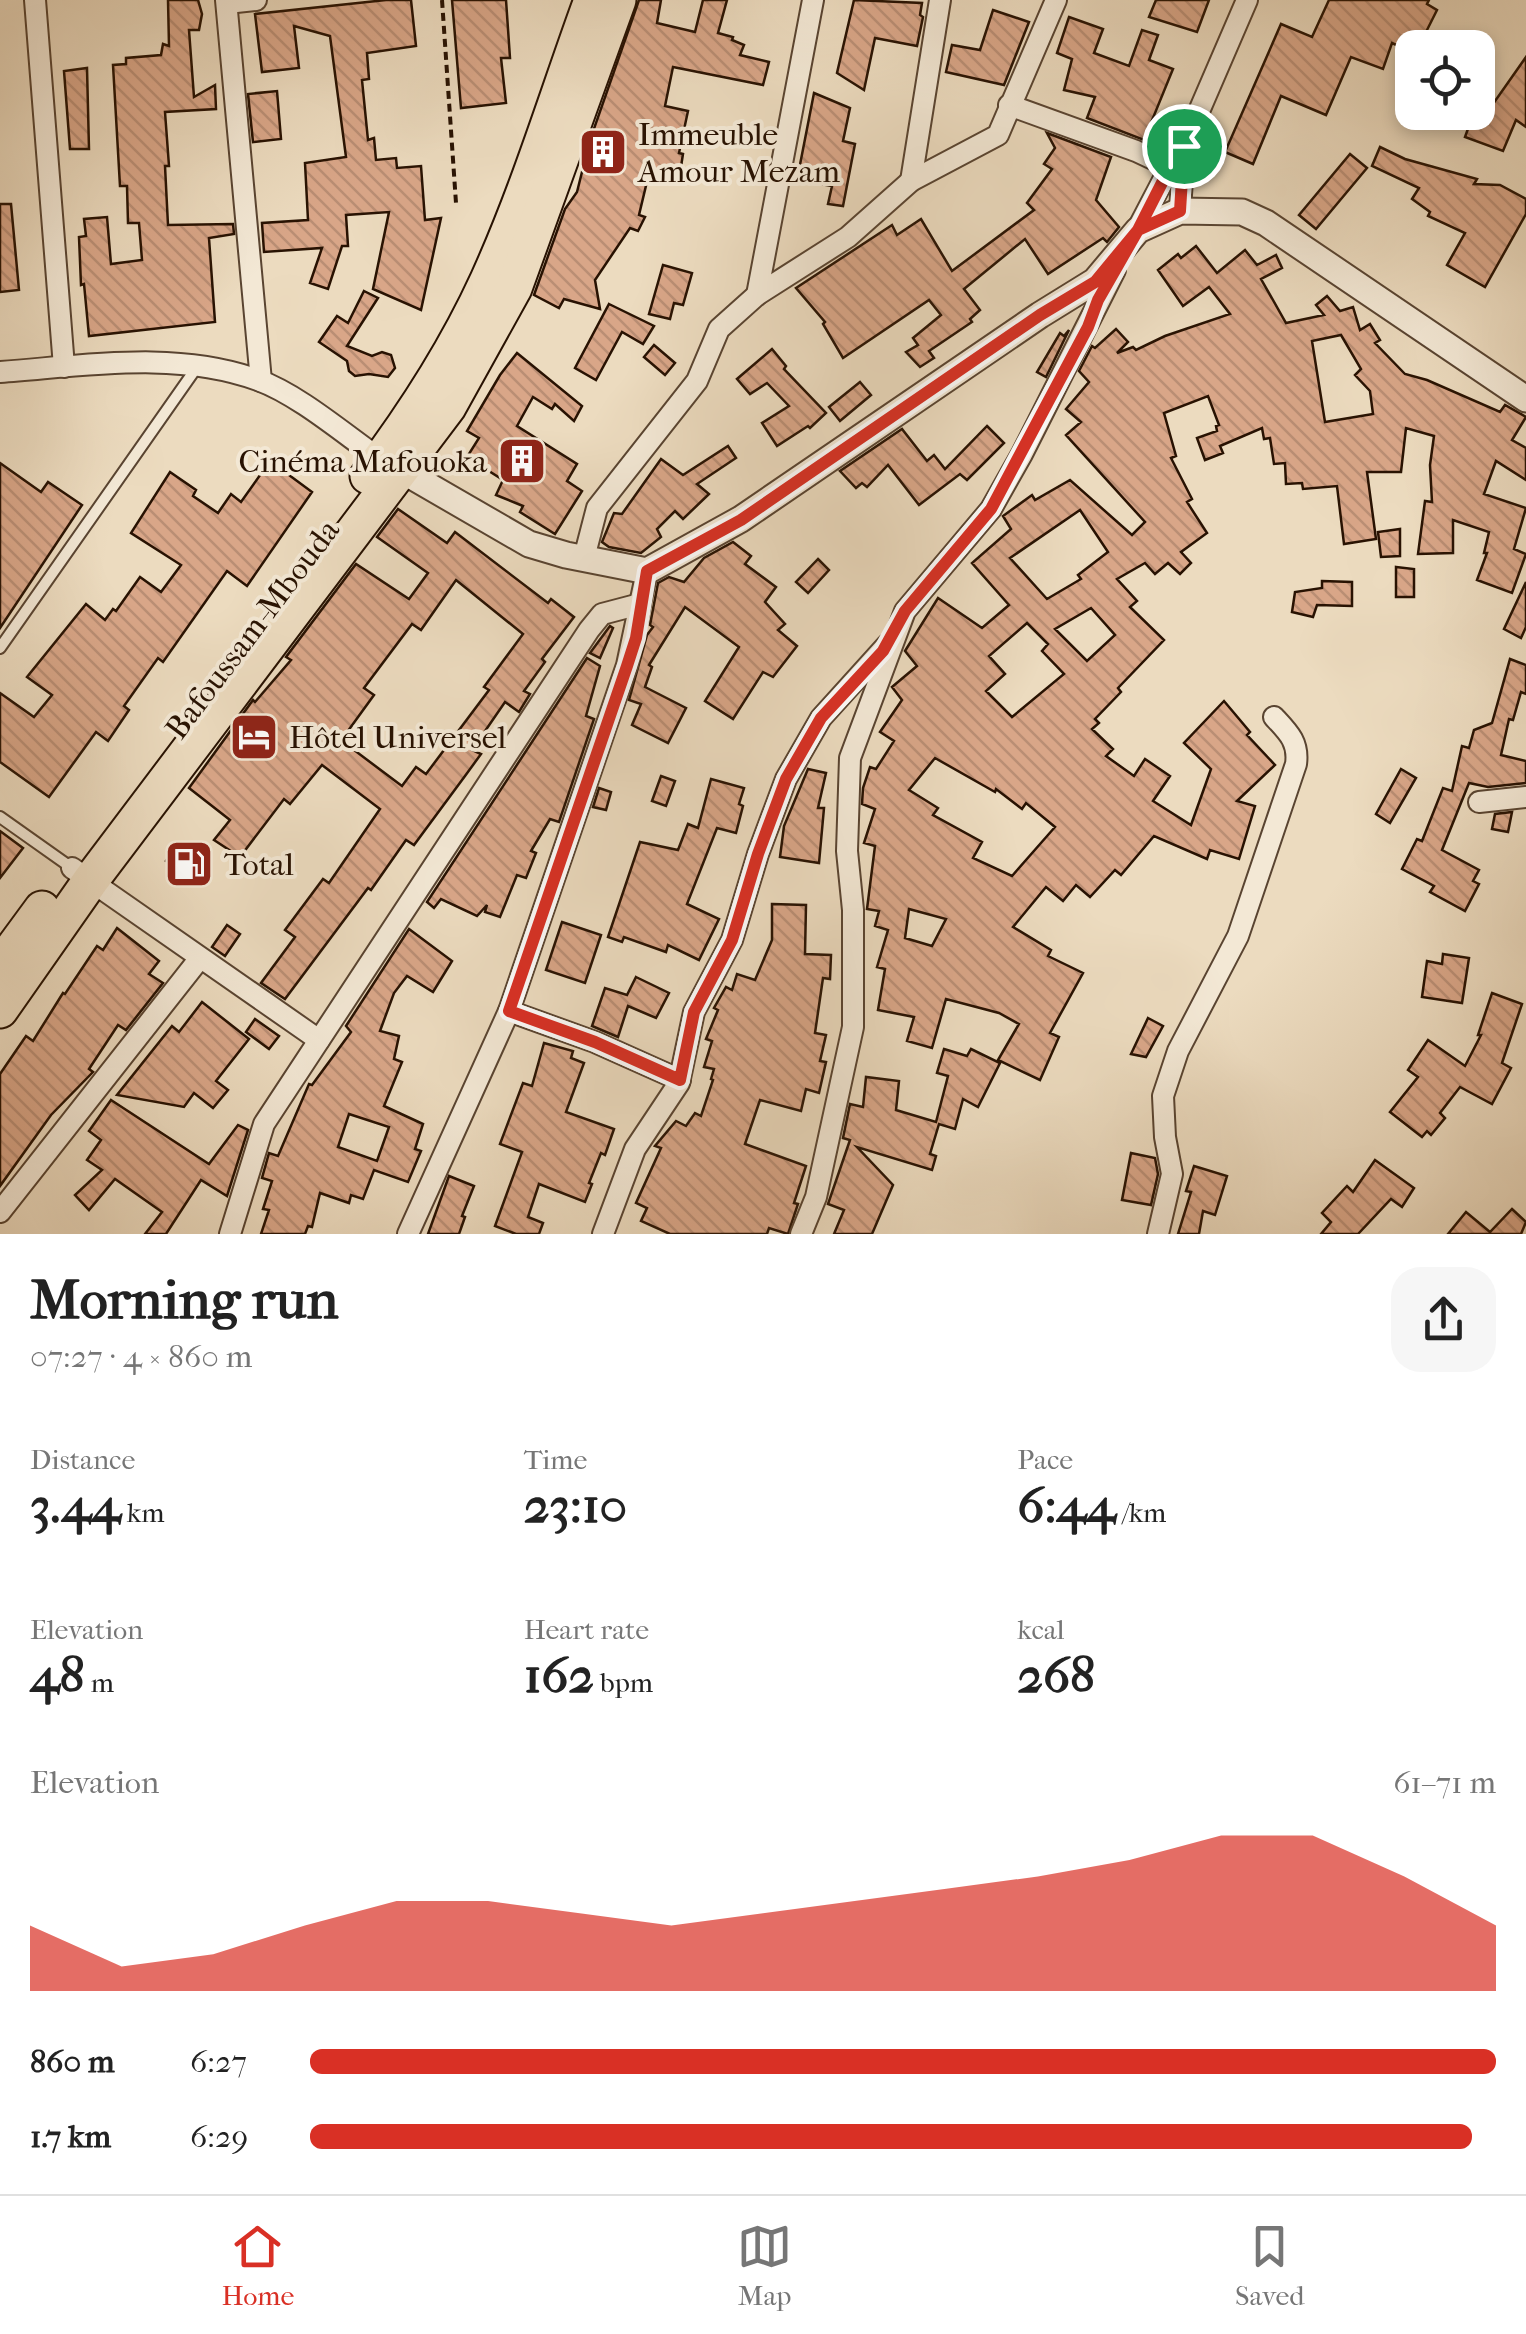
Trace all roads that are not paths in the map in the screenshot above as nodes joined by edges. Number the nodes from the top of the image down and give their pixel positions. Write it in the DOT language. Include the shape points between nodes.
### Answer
graph roads {
  1 [pos="36,0"];
  2 [pos="256,0"];
  3 [pos="592,0"];
  4 [pos="618,0"];
  5 [pos="814,0"];
  6 [pos="940,0"];
  7 [pos="1056,0"];
  8 [pos="1247,0"];
  9 [pos="227,2"];
  10 [pos="1009,104"];
  11 [pos="1184,146"];
  12 [pos="1170,167"];
  13 [pos="911,181"];
  14 [pos="1180,211"];
  15 [pos="1138,230"];
  16 [pos="757,295"];
  17 [pos="197,366"];
  18 [pos="64,367"];
  19 [pos="0,372"];
  20 [pos="261,381"];
  21 [pos="1526,399"];
  22 [pos="391,464"];
  23 [pos="584,558"];
  24 [pos="647,571"];
  25 [pos="640,604"];
  26 [pos="905,611"];
  27 [pos="0,648"];
  28 [pos="1274,716"];
  29 [pos="1526,797"];
  30 [pos="1479,802"];
  31 [pos="0,817"];
  32 [pos="82,874"];
  33 [pos="200,958"];
  34 [pos="0,966"];
  35 [pos="0,1010"];
  36 [pos="509,1011"];
  37 [pos="319,1040"];
  38 [pos="680,1080"];
  39 [pos="0,1212"];
  40 [pos="230,1234"];
  41 [pos="408,1234"];
  42 [pos="603,1234"];
  43 [pos="801,1234"];
  44 [pos="1158,1234"];
  1 -- 18 [label="street"];
  2 -- 9 [label="street"];
  3 -- 22 [label="highway, Bafoussam-Mbouda" via="488,280"];
  4 -- 22 [label="highway, Bafoussam-Mbouda" via="514,288 448,407"];
  5 -- 16 [label="street"];
  6 -- 13 [label="street"];
  7 -- 10 [label="street"];
  8 -- 11 [label="street"];
  9 -- 20 [label="street"];
  10 -- 12 [label="street"];
  10 -- 13 [label="street" via="998,136"];
  11 -- 12 [label="street"];
  11 -- 14 [label="street"];
  12 -- 15 [label="street"];
  13 -- 16 [label="street" via="848,237"];
  14 -- 15 [label="street"];
  14 -- 21 [label="street" via="1242,212 1266,222"];
  15 -- 24 [label="street" via="1095,282 741,520"];
  15 -- 26 [label="street" via="991,509"];
  16 -- 23 [label="street" via="718,329 697,380 597,508"];
  17 -- 18 [label="street"];
  17 -- 20 [label="street"];
  17 -- 27 [label="lane"];
  18 -- 19 [label="street"];
  20 -- 22 [label="street"];
  22 -- 23 [label="street" via="529,544"];
  22 -- 32 [label="highway, Bafoussam-Mbouda"];
  23 -- 24 [label="street"];
  24 -- 25 [label="street"];
  25 -- 36 [label="street" via="627,666"];
  25 -- 37 [label="street" via="602,614 589,630"];
  26 -- 38 [label="street" via="883,651 821,718 786,779 732,940 694,1012"];
  26 -- 43 [label="street" via="850,758 853,1027 816,1197"];
  28 -- 44 [label="street" via="1294,739 1296,764 1238,936 1178,1052 1163,1096 1172,1174"];
  29 -- 30 [label="street"];
  31 -- 32 [label="lane"];
  32 -- 33 [label="street"];
  32 -- 34 [label="highway, Bafoussam-Mbouda"];
  32 -- 35 [label="highway, Bafoussam-Mbouda"];
  33 -- 37 [label="street"];
  33 -- 39 [label="street"];
  36 -- 38 [label="street"];
  36 -- 41 [label="street"];
  37 -- 40 [label="street" via="264,1124"];
  38 -- 42 [label="street" via="635,1149"];
}
